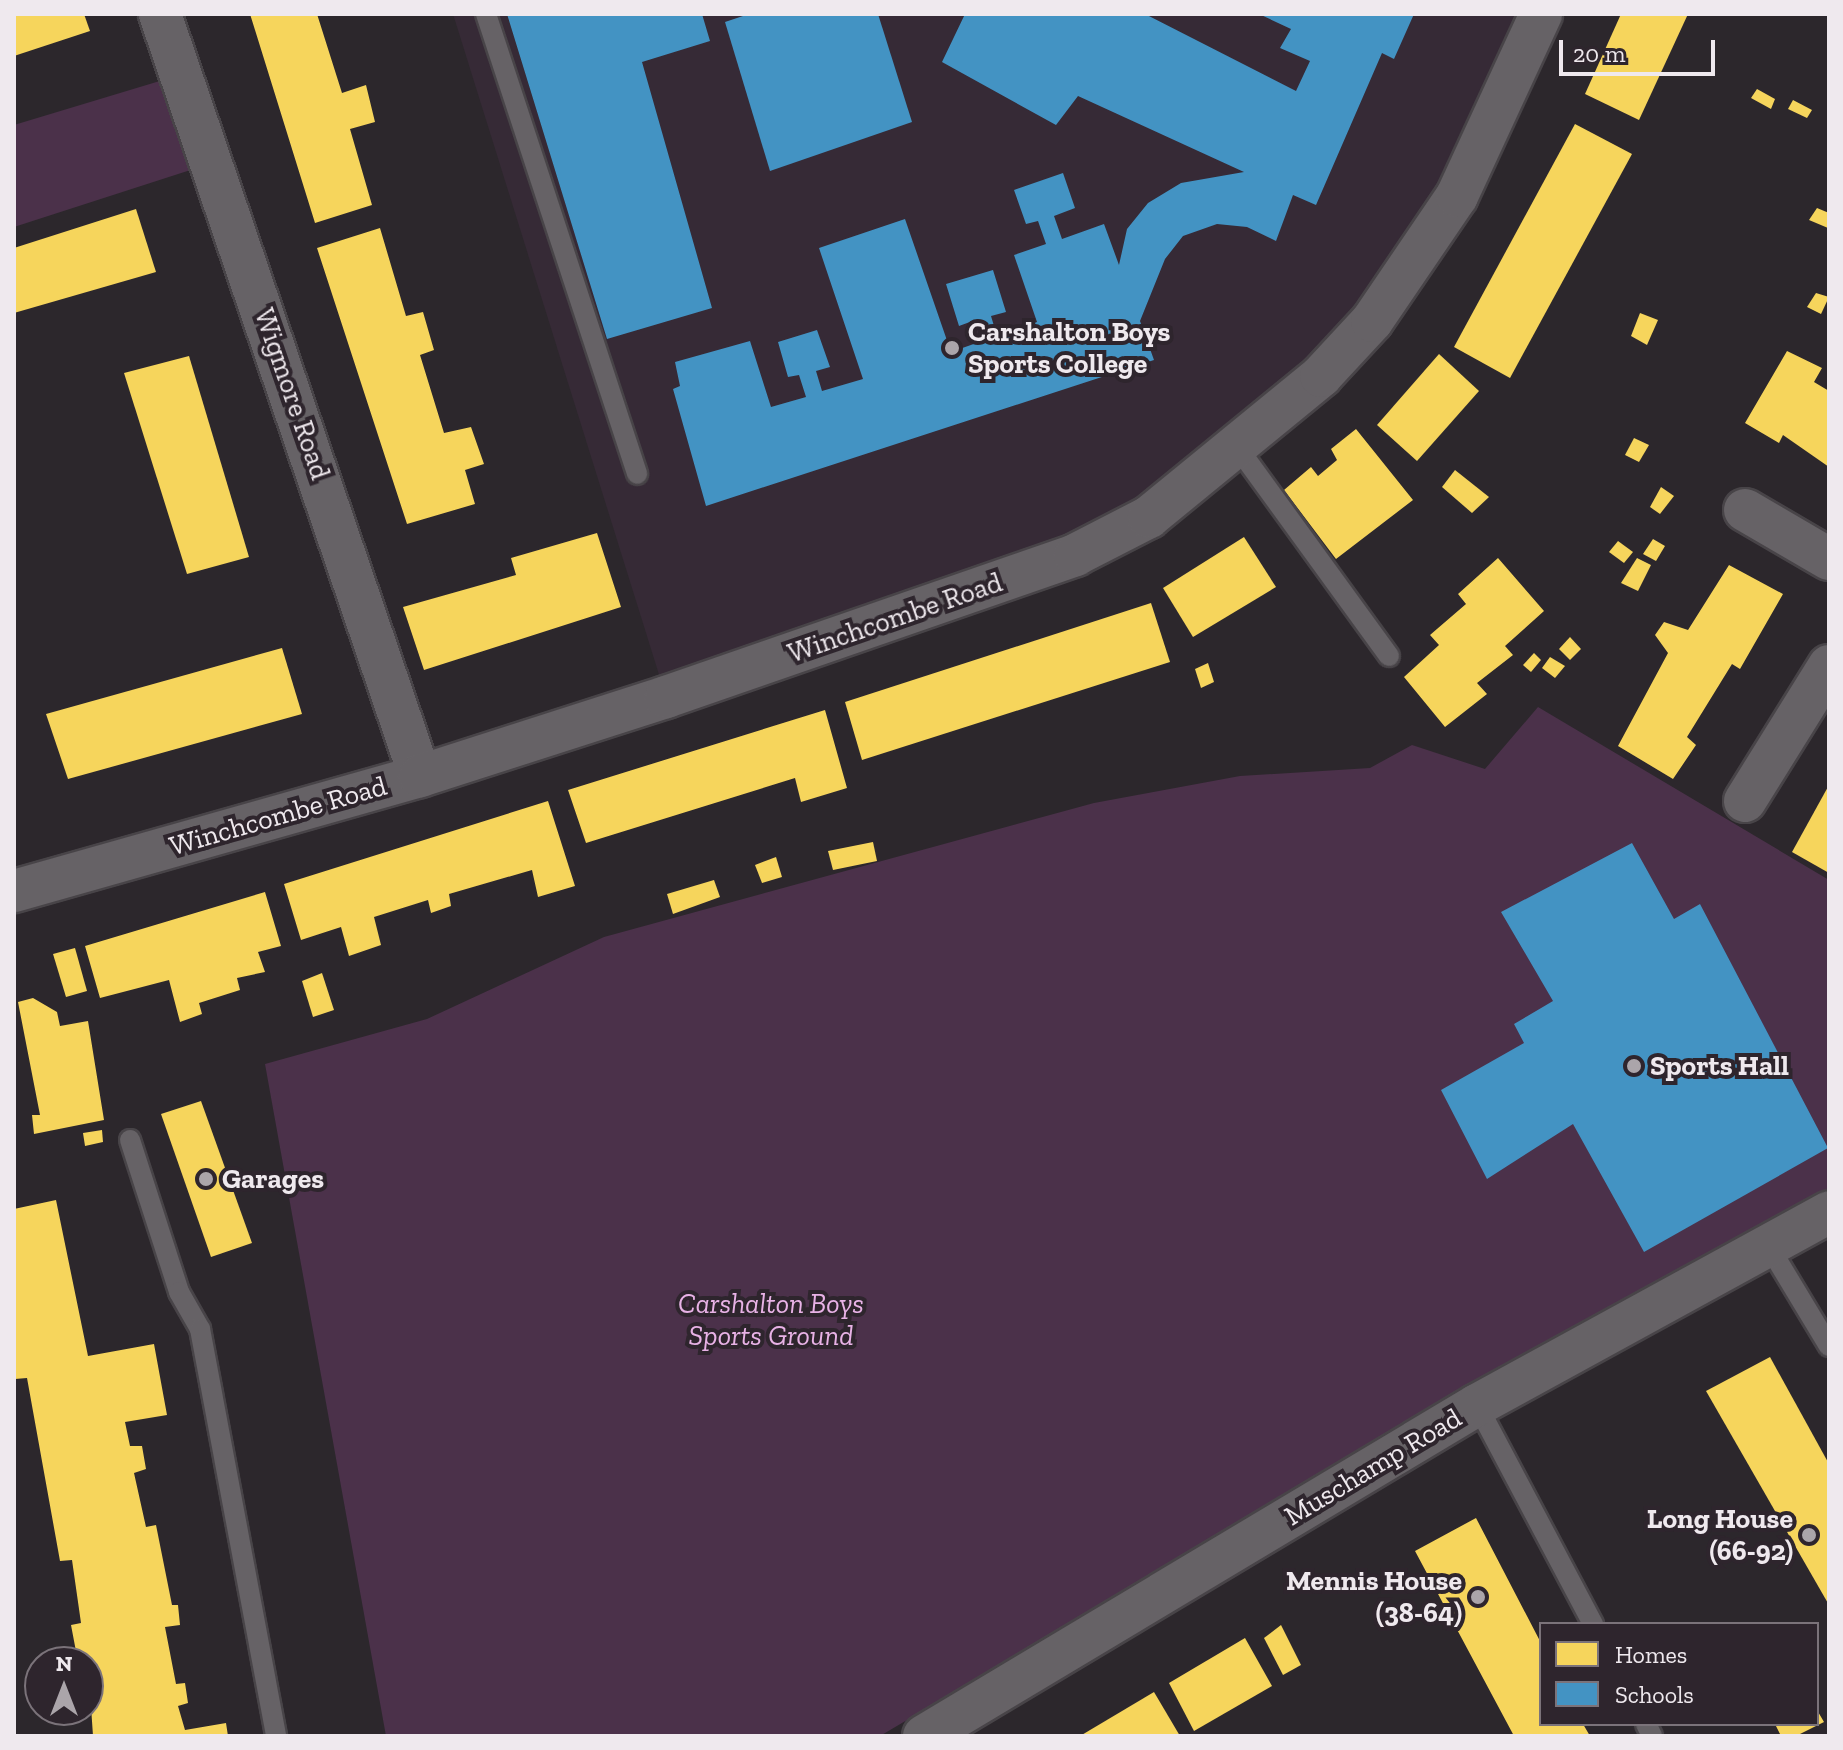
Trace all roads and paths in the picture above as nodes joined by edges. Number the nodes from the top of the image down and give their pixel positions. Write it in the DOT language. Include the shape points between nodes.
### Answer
graph roads {
  1 [pos="160,14"];
  2 [pos="486,14"];
  3 [pos="1541,14"];
  4 [pos="1235,444"];
  5 [pos="637,474"];
  6 [pos="1745,510"];
  7 [pos="1829,559"];
  8 [pos="1389,656"];
  9 [pos="1829,666"];
  10 [pos="420,776"];
  11 [pos="1745,801"];
  12 [pos="14,891"];
  13 [pos="130,1140"];
  14 [pos="1829,1212"];
  15 [pos="1768,1245"];
  16 [pos="1829,1346"];
  17 [pos="1477,1405"];
  18 [pos="1592,1622"];
  19 [pos="276,1736"];
  20 [pos="924,1736"];
  1 -- 10 [label="street, Wigmore Road"];
  2 -- 5 [label="lane"];
  3 -- 4 [label="street, Winchcombe Road" via="1457,196 1411,269 1321,376"];
  4 -- 8 [label="lane"];
  4 -- 10 [label="street, Winchcombe Road" via="1149,517 1075,555"];
  6 -- 7 [label="street"];
  9 -- 11 [label="street"];
  10 -- 12 [label="street, Winchcombe Road"];
  13 -- 19 [label="lane" via="179,1292 200,1329"];
  14 -- 15 [label="street, Muschamp Road"];
  15 -- 16 [label="lane"];
  15 -- 17 [label="street, Muschamp Road"];
  17 -- 18 [label="lane"];
  17 -- 20 [label="street, Muschamp Road"];
}
